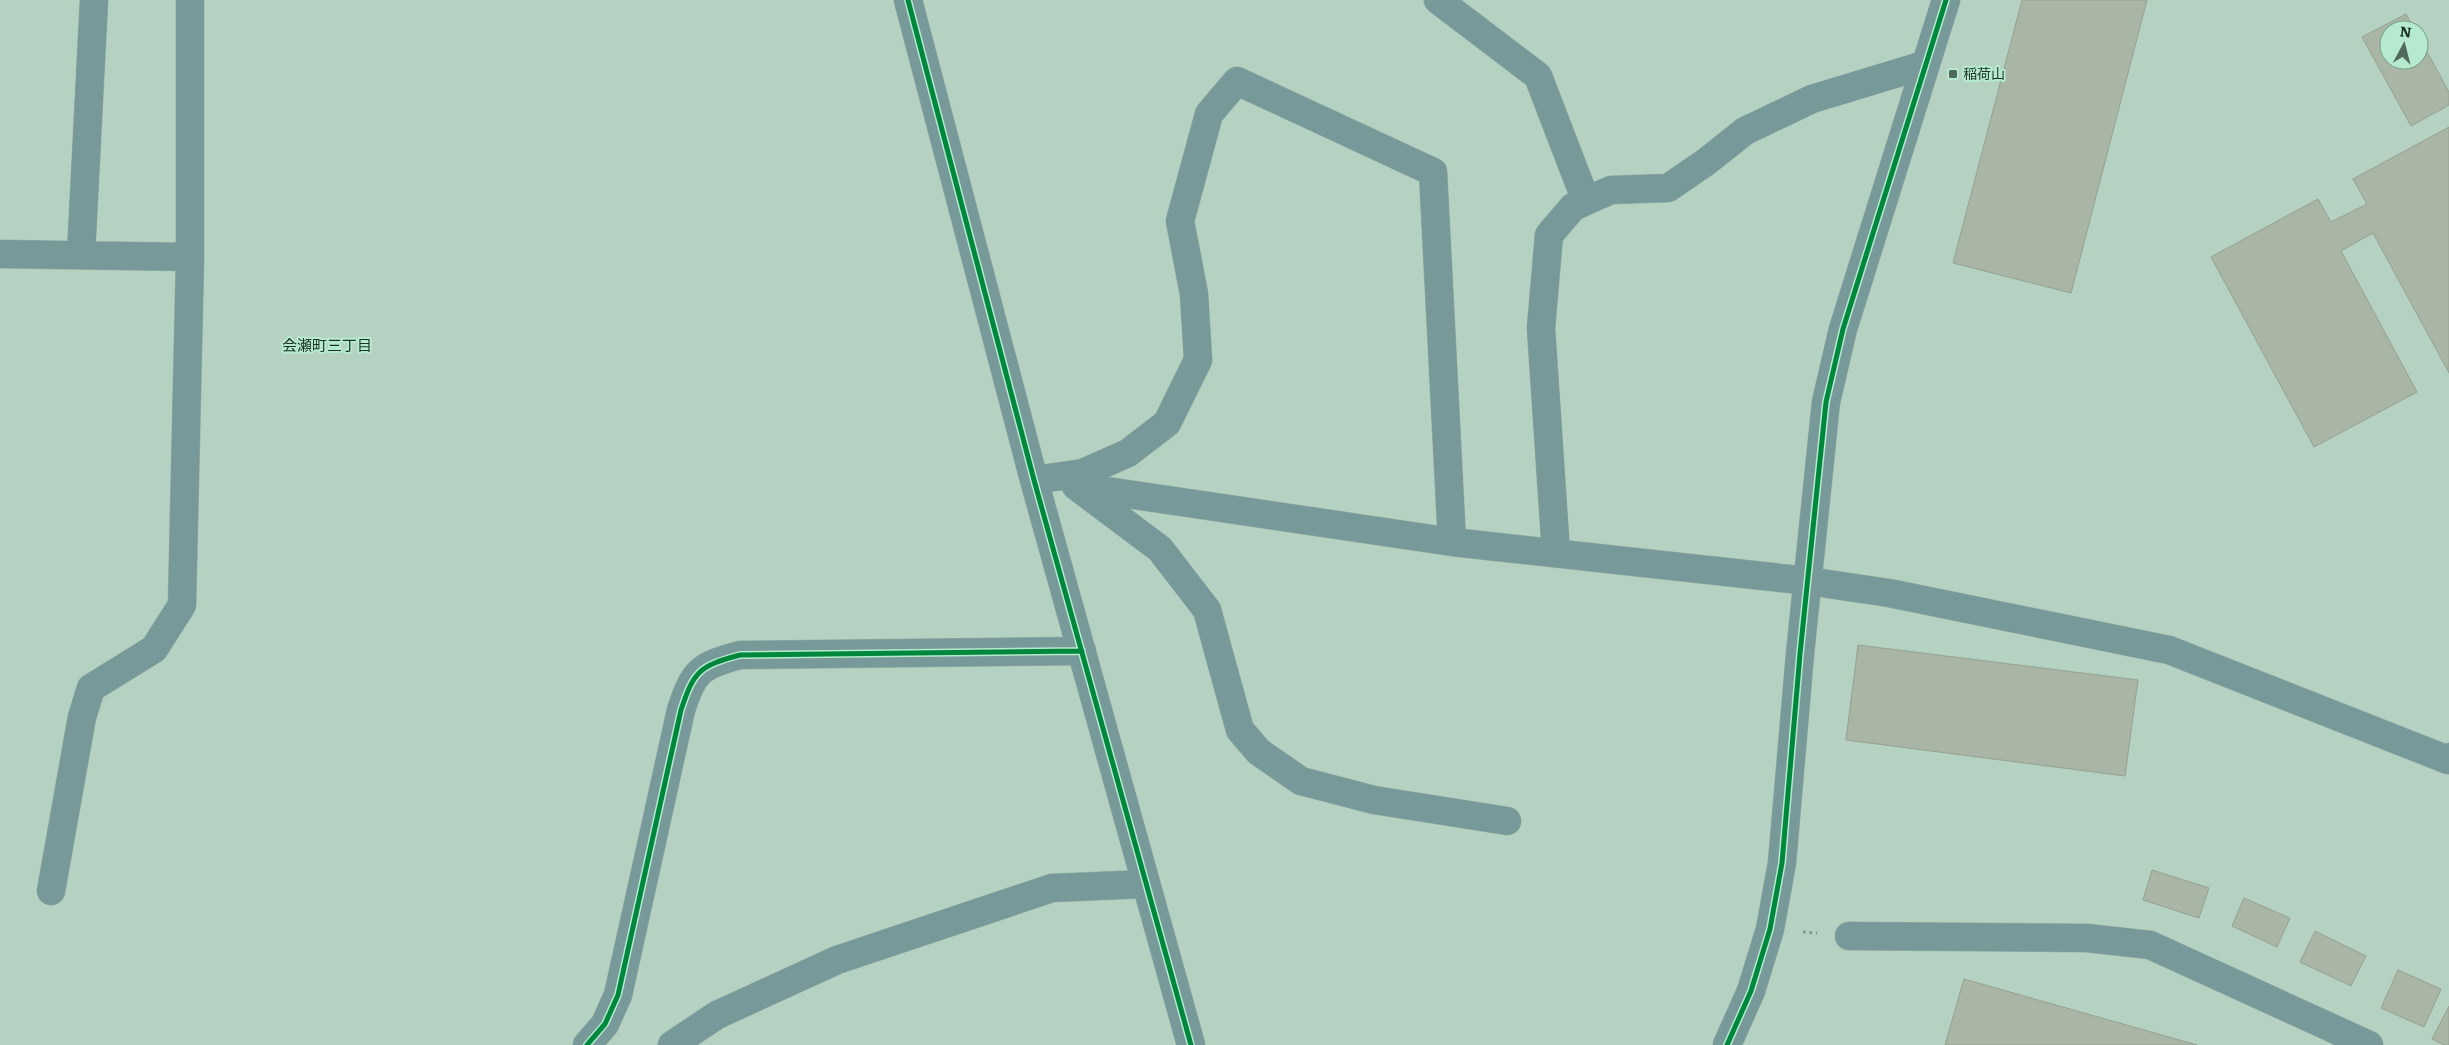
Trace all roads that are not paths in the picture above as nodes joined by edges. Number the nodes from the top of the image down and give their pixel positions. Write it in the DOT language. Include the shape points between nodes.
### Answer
graph roads {
  1 [pos="94,0"];
  2 [pos="190,0"];
  3 [pos="908,0"];
  4 [pos="1438,0"];
  5 [pos="1946,0"];
  6 [pos="1924,65"];
  7 [pos="1586,201"];
  8 [pos="0,254"];
  9 [pos="81,255"];
  10 [pos="190,257"];
  11 [pos="1034,480"];
  12 [pos="1076,486"];
  13 [pos="1452,542"];
  14 [pos="1556,553"];
  15 [pos="1808,581"];
  16 [pos="1082,651"];
  17 [pos="2449,757"];
  18 [pos="1507,821"];
  19 [pos="1146,884"];
  20 [pos="51,891"];
  21 [pos="1849,936"];
  22 [pos="587,1045"];
  23 [pos="672,1045"];
  24 [pos="1191,1045"];
  25 [pos="1727,1045"];
  26 [pos="2369,1045"];
  1 -- 9 [label="street"];
  2 -- 10 [label="street"];
  3 -- 11 [label="street"];
  4 -- 7 [label="street" via="1538,76"];
  5 -- 6 [label="street"];
  6 -- 7 [label="street" via="1812,99 1745,131 1668,188 1611,190"];
  6 -- 15 [label="street" via="1843,329 1826,402"];
  7 -- 14 [label="street" via="1573,207 1549,235 1542,319"];
  8 -- 9 [label="street"];
  9 -- 10 [label="street"];
  10 -- 20 [label="street" via="182,605 154,649 92,688 82,717"];
  11 -- 12 [label="street"];
  11 -- 13 [label="street" via="1083,473 1128,453 1167,423 1198,360 1194,294 1180,221 1210,114 1237,81 1433,172"];
  11 -- 16 [label="street"];
  12 -- 13 [label="street"];
  12 -- 18 [label="street" via="1160,549 1207,610 1240,730 1259,752 1301,781 1374,800"];
  13 -- 14 [label="street"];
  14 -- 15 [label="street"];
  15 -- 17 [label="street" via="1889,593 2169,650 2448,760"];
  15 -- 25 [label="street" via="1782,863 1770,929 1752,991"];
  16 -- 19 [label="street"];
  16 -- 22 [label="street" via="740,655 704,667 690,682 681,710 618,994 605,1024"];
  19 -- 23 [label="street" via="1052,888 837,960 717,1015"];
  19 -- 24 [label="street"];
  21 -- 26 [label="street" via="2087,938 2150,945"];
}
